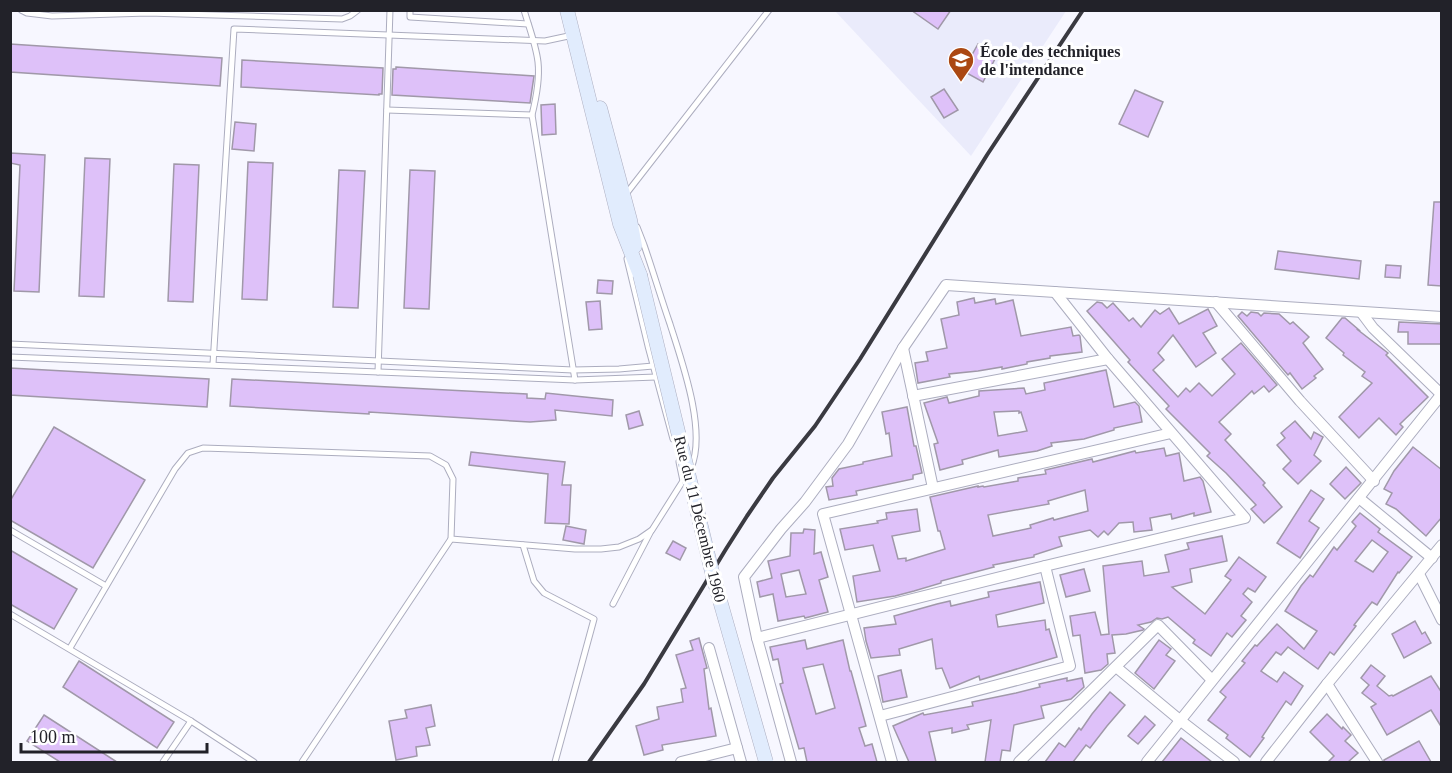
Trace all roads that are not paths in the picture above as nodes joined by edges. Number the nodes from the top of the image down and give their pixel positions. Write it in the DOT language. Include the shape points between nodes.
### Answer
graph roads {
  1 [pos="21,10"];
  2 [pos="358,10"];
  3 [pos="390,10"];
  4 [pos="410,10"];
  5 [pos="524,10"];
  6 [pos="567,10"];
  7 [pos="575,10"];
  8 [pos="769,10"];
  9 [pos="148,12"];
  10 [pos="285,14"];
  11 [pos="528,24"];
  12 [pos="573,35"];
  13 [pos="390,36"];
  14 [pos="534,41"];
  15 [pos="387,110"];
  16 [pos="532,115"];
  17 [pos="624,196"];
  18 [pos="620,224"];
  19 [pos="640,275"];
  20 [pos="1055,292"];
  21 [pos="1216,302"];
  22 [pos="1361,312"];
  23 [pos="1442,316"];
  24 [pos="10,344"];
  25 [pos="903,348"];
  26 [pos="214,353"];
  27 [pos="10,357"];
  28 [pos="1108,359"];
  29 [pos="378,361"];
  30 [pos="213,364"];
  31 [pos="653,366"];
  32 [pos="573,370"];
  33 [pos="378,372"];
  34 [pos="656,377"];
  35 [pos="575,380"];
  36 [pos="1441,395"];
  37 [pos="913,396"];
  38 [pos="1171,434"];
  39 [pos="683,481"];
  40 [pos="1374,481"];
  41 [pos="933,488"];
  42 [pos="1359,498"];
  43 [pos="10,530"];
  44 [pos="652,530"];
  45 [pos="451,538"];
  46 [pos="523,545"];
  47 [pos="1442,545"];
  48 [pos="1432,558"];
  49 [pos="1045,566"];
  50 [pos="1419,574"];
  51 [pos="106,586"];
  52 [pos="613,604"];
  53 [pos="10,614"];
  54 [pos="851,615"];
  55 [pos="1442,620"];
  56 [pos="757,638"];
  57 [pos="70,648"];
  58 [pos="709,648"];
  59 [pos="1116,667"];
  60 [pos="1212,680"];
  61 [pos="1327,684"];
  62 [pos="880,716"];
  63 [pos="191,721"];
  64 [pos="1181,721"];
  65 [pos="737,748"];
  66 [pos="164,762"];
  67 [pos="254,762"];
  68 [pos="302,762"];
  69 [pos="555,762"];
  70 [pos="681,762"];
  71 [pos="741,762"];
  72 [pos="766,762"];
  73 [pos="791,762"];
  74 [pos="892,762"];
  75 [pos="1020,762"];
  76 [pos="1147,762"];
  77 [pos="1234,762"];
  78 [pos="1266,762"];
  79 [pos="1377,762"];
  1 -- 9 [label="lane" via="52,16"];
  2 -- 10 [label="lane" via="342,19"];
  3 -- 13 [label="lane"];
  4 -- 11 [label="lane" via="410,17"];
  5 -- 11 [label="lane"];
  6 -- 12 [label="main road, Rue du 11 Décembre 1960"];
  7 -- 17 [label="main road, Rue du 11 Décembre 1960"];
  8 -- 17 [label="lane"];
  9 -- 10 [label="lane"];
  11 -- 14 [label="lane"];
  12 -- 14 [label="lane"];
  12 -- 18 [label="main road, Rue du 11 Décembre 1960"];
  13 -- 14 [label="lane"];
  13 -- 15 [label="lane"];
  13 -- 26 [label="lane" via="234,29"];
  14 -- 16 [label="lane" via="539,64"];
  15 -- 16 [label="lane"];
  15 -- 29 [label="lane"];
  16 -- 32 [label="lane"];
  17 -- 19 [label="main road, Rue du 11 Décembre 1960"];
  17 -- 39 [label="lane" via="644,245 695,416 695,455"];
  18 -- 19 [label="main road, Rue du 11 Décembre 1960"];
  18 -- 31 [label="lane"];
  19 -- 72 [label="main road, Rue du 11 Décembre 1960, bridge" via="713,576"];
  20 -- 21 [label="street"];
  20 -- 25 [label="street" via="946,285"];
  20 -- 28 [label="street"];
  21 -- 22 [label="street"];
  21 -- 40 [label="street"];
  22 -- 23 [label="street"];
  22 -- 36 [label="street"];
  24 -- 26 [label="lane"];
  25 -- 37 [label="street"];
  25 -- 56 [label="street" via="848,444 744,577"];
  26 -- 29 [label="lane"];
  26 -- 30 [label="lane"];
  27 -- 30 [label="lane"];
  28 -- 37 [label="street"];
  28 -- 38 [label="street"];
  29 -- 32 [label="lane"];
  29 -- 33 [label="lane"];
  30 -- 33 [label="lane"];
  31 -- 32 [label="lane"];
  31 -- 34 [label="lane"];
  32 -- 35 [label="lane"];
  33 -- 35 [label="lane"];
  34 -- 35 [label="lane"];
  34 -- 39 [label="lane"];
  36 -- 40 [label="street"];
  37 -- 41 [label="street"];
  38 -- 41 [label="street"];
  38 -- 49 [label="street" via="1245,518"];
  39 -- 44 [label="lane"];
  40 -- 42 [label="street"];
  41 -- 54 [label="street" via="823,514"];
  42 -- 48 [label="street"];
  42 -- 60 [label="street"];
  43 -- 51 [label="lane"];
  44 -- 46 [label="lane" via="620,547"];
  44 -- 52 [label="lane"];
  45 -- 46 [label="lane"];
  45 -- 51 [label="lane" via="453,479 446,465 430,456 203,448 188,453 175,469"];
  45 -- 68 [label="lane"];
  46 -- 69 [label="lane" via="534,581 544,593 594,619"];
  47 -- 48 [label="street"];
  48 -- 50 [label="street"];
  49 -- 54 [label="street"];
  49 -- 62 [label="street" via="1071,666"];
  50 -- 55 [label="street"];
  50 -- 61 [label="street"];
  51 -- 57 [label="lane"];
  53 -- 57 [label="lane"];
  54 -- 56 [label="street"];
  54 -- 62 [label="street"];
  56 -- 73 [label="street"];
  57 -- 63 [label="lane"];
  58 -- 65 [label="street"];
  59 -- 60 [label="street" via="1158,625"];
  59 -- 64 [label="street"];
  59 -- 75 [label="street"];
  60 -- 64 [label="street"];
  61 -- 78 [label="street"];
  61 -- 79 [label="street"];
  62 -- 74 [label="street"];
  63 -- 66 [label="lane"];
  63 -- 67 [label="lane"];
  64 -- 76 [label="street"];
  64 -- 77 [label="street"];
  65 -- 70 [label="street"];
  65 -- 71 [label="street"];
}
